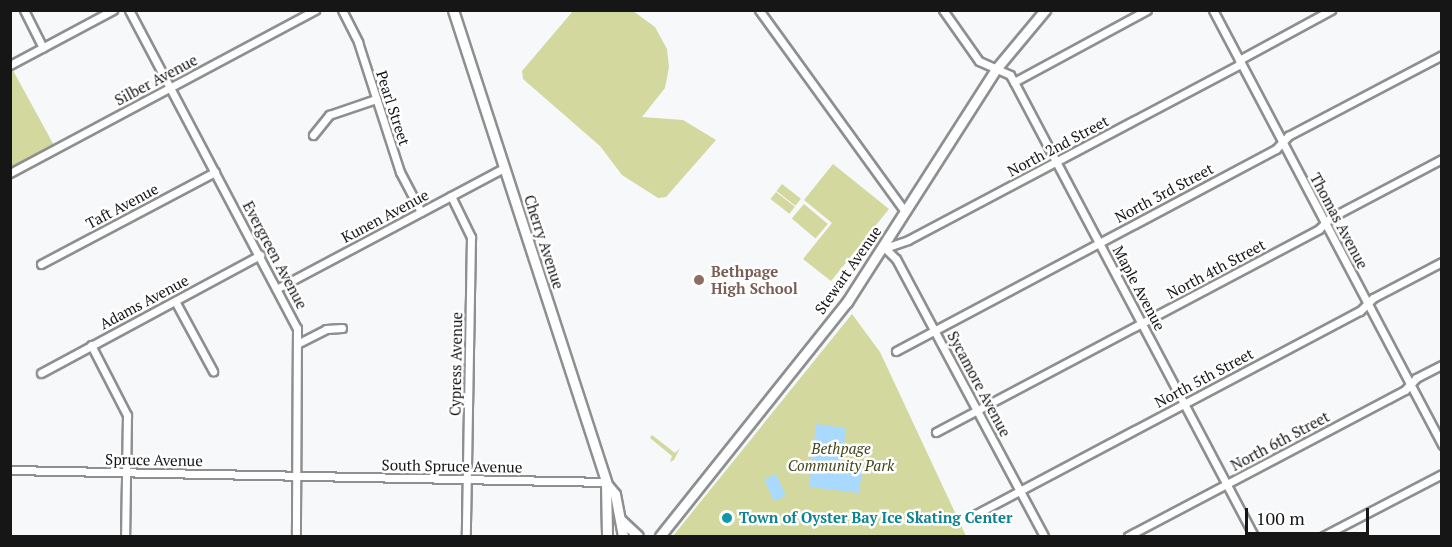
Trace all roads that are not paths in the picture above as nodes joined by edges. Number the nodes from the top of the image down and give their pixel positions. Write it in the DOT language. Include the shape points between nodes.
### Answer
graph roads {
  1 [pos="24,10"];
  2 [pos="113,10"];
  3 [pos="129,10"];
  4 [pos="315,10"];
  5 [pos="342,10"];
  6 [pos="453,10"];
  7 [pos="759,10"];
  8 [pos="943,10"];
  9 [pos="1045,10"];
  10 [pos="1148,10"];
  11 [pos="1213,10"];
  12 [pos="1331,10"];
  13 [pos="43,48"];
  14 [pos="1442,56"];
  15 [pos="1240,62"];
  16 [pos="10,65"];
  17 [pos="996,69"];
  18 [pos="1014,82"];
  19 [pos="170,88"];
  20 [pos="376,99"];
  21 [pos="313,135"];
  22 [pos="1282,142"];
  23 [pos="1442,159"];
  24 [pos="1057,162"];
  25 [pos="504,168"];
  26 [pos="215,172"];
  27 [pos="10,173"];
  28 [pos="451,196"];
  29 [pos="421,212"];
  30 [pos="905,212"];
  31 [pos="1325,223"];
  32 [pos="1099,242"];
  33 [pos="885,248"];
  34 [pos="260,255"];
  35 [pos="1442,262"];
  36 [pos="41,264"];
  37 [pos="278,288"];
  38 [pos="175,301"];
  39 [pos="1367,303"];
  40 [pos="1142,323"];
  41 [pos="342,328"];
  42 [pos="934,329"];
  43 [pos="299,343"];
  44 [pos="91,345"];
  45 [pos="896,351"];
  46 [pos="1442,365"];
  47 [pos="213,371"];
  48 [pos="41,373"];
  49 [pos="1410,385"];
  50 [pos="1185,404"];
  51 [pos="977,410"];
  52 [pos="936,432"];
  53 [pos="1442,445"];
  54 [pos="10,470"];
  55 [pos="126,473"];
  56 [pos="1442,474"];
  57 [pos="297,476"];
  58 [pos="467,480"];
  59 [pos="606,482"];
  60 [pos="1227,484"];
  61 [pos="1019,490"];
  62 [pos="976,514"];
  63 [pos="620,518"];
  64 [pos="661,535"];
  65 [pos="124,537"];
  66 [pos="296,537"];
  67 [pos="466,537"];
  68 [pos="607,537"];
  69 [pos="623,537"];
  70 [pos="638,537"];
  71 [pos="652,537"];
  72 [pos="1044,537"];
  73 [pos="1128,537"];
  74 [pos="1254,537"];
  75 [pos="1323,537"];
  1 -- 13 [label="street"];
  2 -- 13 [label="street"];
  3 -- 19 [label="street, Evergreen Avenue"];
  4 -- 19 [label="street, Silber Avenue"];
  5 -- 20 [label="street, Pearl Street" via="358,42"];
  6 -- 25 [label="main road, Cherry Avenue"];
  7 -- 30 [label="street"];
  8 -- 17 [label="street, Maple Avenue" via="980,61"];
  9 -- 17 [label="main road, Stewart Avenue"];
  10 -- 18 [label="street"];
  11 -- 15 [label="street, Thomas Avenue"];
  12 -- 15 [label="street, North 2nd Street"];
  13 -- 16 [label="street"];
  14 -- 22 [label="street, North 3rd Street"];
  15 -- 22 [label="street, Thomas Avenue"];
  15 -- 24 [label="street, North 2nd Street"];
  17 -- 18 [label="street, Maple Avenue" via="1010,75"];
  17 -- 30 [label="main road, Stewart Avenue"];
  18 -- 24 [label="street, Maple Avenue"];
  19 -- 26 [label="street, Evergreen Avenue"];
  19 -- 27 [label="street, Silber Avenue"];
  20 -- 21 [label="street" via="329,115"];
  20 -- 29 [label="street, Pearl Street" via="400,172"];
  22 -- 31 [label="street, Thomas Avenue"];
  22 -- 32 [label="street, North 3rd Street" via="1276,149"];
  23 -- 31 [label="street, North 4th Street"];
  24 -- 32 [label="street, Maple Avenue"];
  24 -- 33 [label="street, North 2nd Street" via="908,240"];
  25 -- 28 [label="street, Kunen Avenue"];
  25 -- 59 [label="main road, Cherry Avenue"];
  26 -- 34 [label="street, Evergreen Avenue"];
  26 -- 36 [label="street, Taft Avenue"];
  28 -- 29 [label="street, Kunen Avenue"];
  28 -- 58 [label="street, Cypress Avenue" via="471,237"];
  29 -- 37 [label="street, Kunen Avenue"];
  30 -- 33 [label="main road, Stewart Avenue"];
  31 -- 39 [label="street, Thomas Avenue"];
  31 -- 40 [label="street, North 4th Street"];
  32 -- 40 [label="street, Maple Avenue"];
  32 -- 42 [label="street, North 3rd Street"];
  33 -- 42 [label="street, Sycamore Avenue" via="896,260"];
  33 -- 64 [label="main road, Stewart Avenue" via="847,302"];
  34 -- 37 [label="street, Evergreen Avenue"];
  34 -- 38 [label="street, Adams Avenue"];
  35 -- 39 [label="street, North 5th Street"];
  37 -- 43 [label="street, Evergreen Avenue" via="297,328"];
  38 -- 44 [label="street, Adams Avenue"];
  38 -- 47 [label="street"];
  39 -- 49 [label="street, Thomas Avenue"];
  39 -- 50 [label="street, North 5th Street"];
  40 -- 50 [label="street, Maple Avenue"];
  40 -- 51 [label="street, North 4th Street"];
  41 -- 43 [label="street" via="326,329"];
  42 -- 45 [label="street, North 3rd Street"];
  42 -- 51 [label="street, Sycamore Avenue"];
  43 -- 57 [label="street, Evergreen Avenue"];
  44 -- 48 [label="street, Adams Avenue"];
  44 -- 55 [label="street" via="126,410"];
  46 -- 49 [label="street, North 6th Street"];
  49 -- 53 [label="street, Thomas Avenue"];
  49 -- 60 [label="street, North 6th Street"];
  50 -- 60 [label="street, Maple Avenue"];
  50 -- 61 [label="street, North 5th Street"];
  51 -- 52 [label="street, North 4th Street"];
  51 -- 61 [label="street, Sycamore Avenue"];
  54 -- 55 [label="street, Spruce Avenue"];
  55 -- 57 [label="street, Spruce Avenue"];
  55 -- 65 [label="street"];
  56 -- 75 [label="street"];
  57 -- 58 [label="street, South Spruce Avenue"];
  57 -- 66 [label="street, Evergreen Avenue"];
  58 -- 59 [label="street, South Spruce Avenue"];
  58 -- 67 [label="street, Cypress Avenue"];
  59 -- 63 [label="main road, Cherry Avenue" via="615,494"];
  59 -- 68 [label="main road, Cherry Avenue"];
  60 -- 73 [label="street, North 6th Street"];
  60 -- 74 [label="street, Maple Avenue"];
  61 -- 62 [label="street, North 5th Street"];
  61 -- 72 [label="street, Sycamore Avenue"];
  63 -- 69 [label="main road, Cherry Avenue"];
  63 -- 70 [label="main road"];
  64 -- 71 [label="main road"];
}
